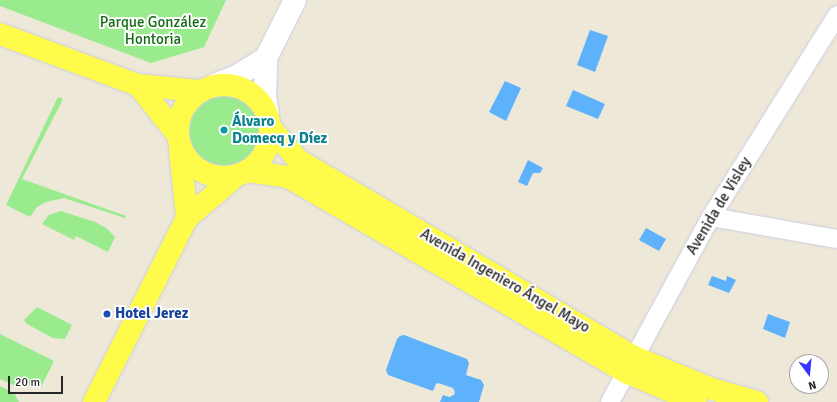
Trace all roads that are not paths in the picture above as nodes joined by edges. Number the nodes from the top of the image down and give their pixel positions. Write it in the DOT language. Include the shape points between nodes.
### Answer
graph roads {
  1 [pos="295,0"];
  2 [pos="837,15"];
  3 [pos="0,34"];
  4 [pos="266,58"];
  5 [pos="138,85"];
  6 [pos="206,88"];
  7 [pos="270,122"];
  8 [pos="179,142"];
  9 [pos="241,173"];
  10 [pos="711,217"];
  11 [pos="187,218"];
  12 [pos="837,239"];
  13 [pos="630,364"];
  14 [pos="94,402"];
  15 [pos="610,402"];
  16 [pos="696,402"];
  17 [pos="757,402"];
  1 -- 4 [label="main road"];
  2 -- 10 [label="street, Avenida de Visley"];
  3 -- 5 [label="main road"];
  4 -- 6 [label="main road" via="237,76"];
  4 -- 7 [label="main road" via="265,96"];
  5 -- 6 [label="main road"];
  5 -- 8 [label="main road"];
  6 -- 7 [label="main road" via="229,84 244,88 256,97"];
  6 -- 8 [label="main road" via="188,102 180,115"];
  7 -- 9 [label="main road" via="264,153 257,163"];
  7 -- 13 [label="main road, Avenida Ingeniero Ángel Mayo" via="298,160"];
  8 -- 9 [label="main road" via="187,159 198,169 212,175"];
  8 -- 11 [label="main road"];
  9 -- 11 [label="main road"];
  9 -- 13 [label="main road, Avenida Ingeniero Ángel Mayo" via="288,177"];
  10 -- 12 [label="street"];
  10 -- 13 [label="street, Avenida de Visley"];
  11 -- 14 [label="main road"];
  13 -- 15 [label="street, Avenida de Visley"];
  13 -- 16 [label="main road, Avenida Ingeniero Ángel Mayo"];
  13 -- 17 [label="main road, Avenida Ingeniero Ángel Mayo"];
}
